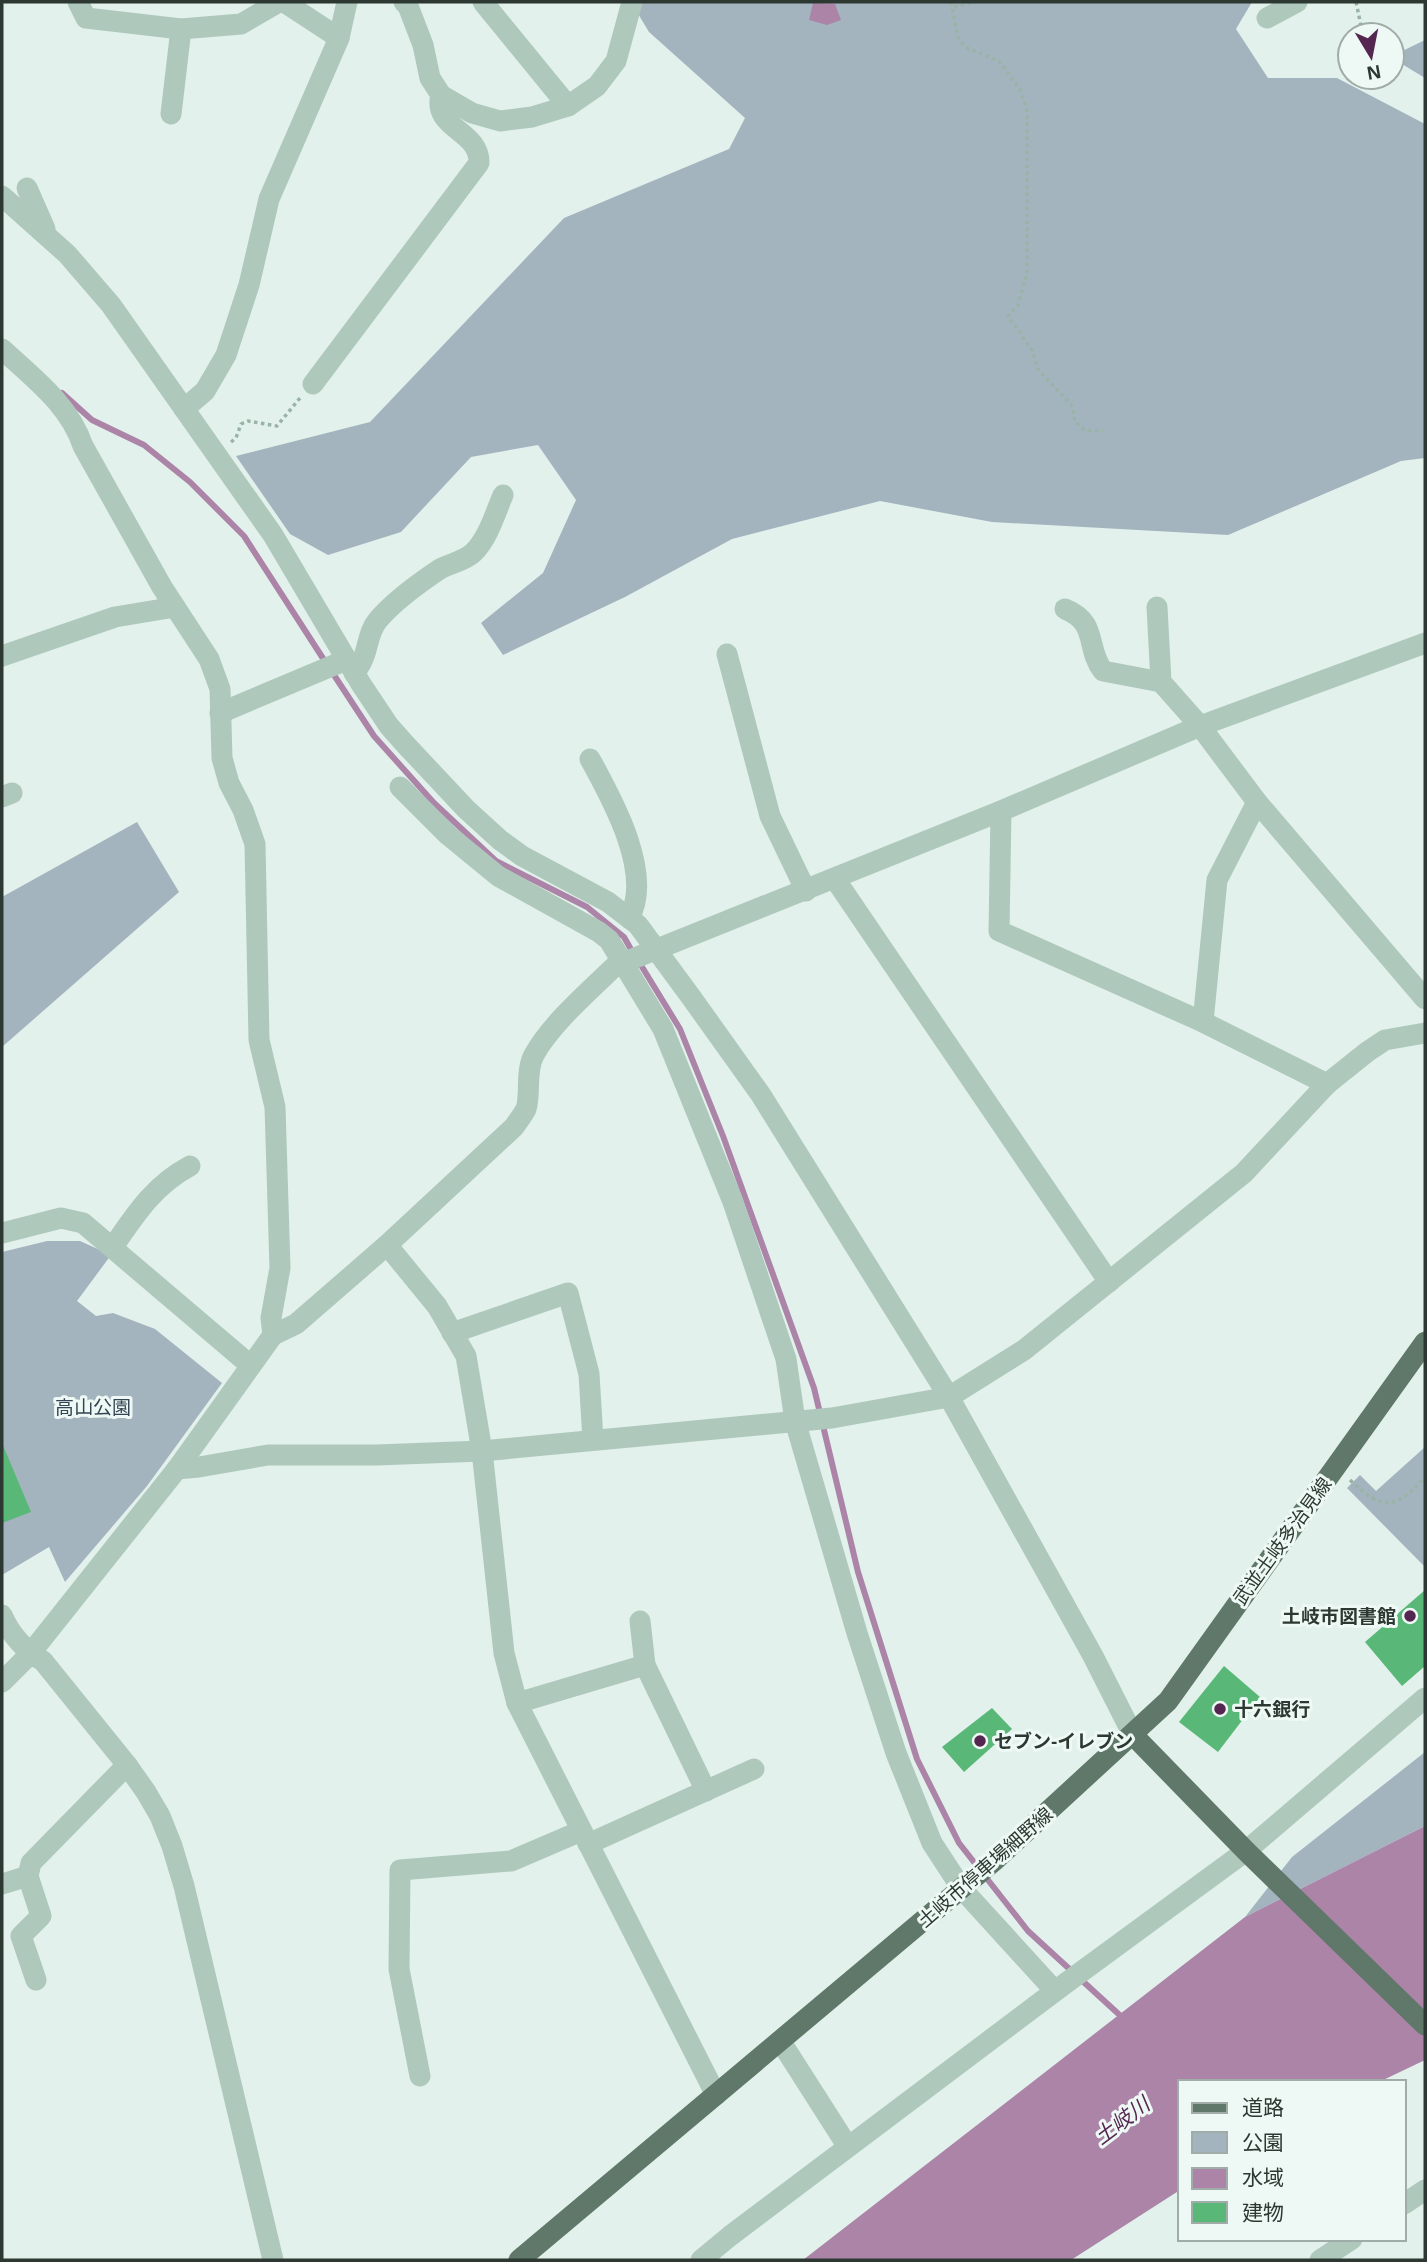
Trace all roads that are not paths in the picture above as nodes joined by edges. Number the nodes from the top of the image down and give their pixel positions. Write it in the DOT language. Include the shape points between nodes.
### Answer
graph roads {
  1 [pos="78,2"];
  2 [pos="282,2"];
  3 [pos="347,2"];
  4 [pos="404,2"];
  5 [pos="483,2"];
  6 [pos="632,2"];
  7 [pos="1297,2"];
  8 [pos="1267,19"];
  9 [pos="181,29"];
  10 [pos="339,38"];
  11 [pos="440,95"];
  12 [pos="568,106"];
  13 [pos="171,114"];
  14 [pos="27,188"];
  15 [pos="2,196"];
  16 [pos="49,238"];
  17 [pos="2,349"];
  18 [pos="313,384"];
  19 [pos="184,409"];
  20 [pos="503,495"];
  21 [pos="175,607"];
  22 [pos="1157,607"];
  23 [pos="1065,609"];
  24 [pos="1425,643"];
  25 [pos="727,654"];
  26 [pos="2,656"];
  27 [pos="346,666"];
  28 [pos="1161,682"];
  29 [pos="220,713"];
  30 [pos="1200,726"];
  31 [pos="590,759"];
  32 [pos="400,787"];
  33 [pos="1257,802"];
  34 [pos="1001,811"];
  35 [pos="522,856"];
  36 [pos="498,876"];
  37 [pos="835,879"];
  38 [pos="806,891"];
  39 [pos="629,918"];
  40 [pos="637,957"];
  41 [pos="1425,999"];
  42 [pos="1203,1022"];
  43 [pos="1425,1033"];
  44 [pos="1327,1084"];
  45 [pos="190,1166"];
  46 [pos="2,1233"];
  47 [pos="387,1245"];
  48 [pos="113,1247"];
  49 [pos="1109,1282"];
  50 [pos="452,1332"];
  51 [pos="273,1335"];
  52 [pos="1425,1342"];
  53 [pos="250,1365"];
  54 [pos="950,1396"];
  55 [pos="801,1421"];
  56 [pos="593,1440"];
  57 [pos="482,1451"];
  58 [pos="177,1469"];
  59 [pos="2,1615"];
  60 [pos="640,1621"];
  61 [pos="30,1654"];
  62 [pos="645,1665"];
  63 [pos="2,1682"];
  64 [pos="1425,1698"];
  65 [pos="517,1703"];
  66 [pos="1133,1735"];
  67 [pos="127,1765"];
  68 [pos="754,1769"];
  69 [pos="706,1791"];
  70 [pos="585,1837"];
  71 [pos="1246,1851"];
  72 [pos="28,1876"];
  73 [pos="2,1884"];
  74 [pos="966,1885"];
  75 [pos="36,1980"];
  76 [pos="1061,1987"];
  77 [pos="1425,2025"];
  78 [pos="781,2042"];
  79 [pos="420,2076"];
  80 [pos="716,2095"];
  81 [pos="848,2147"];
  82 [pos="1425,2190"];
  83 [pos="1406,2203"];
  84 [pos="1349,2241"];
  85 [pos="273,2260"];
  86 [pos="519,2260"];
  87 [pos="701,2260"];
  88 [pos="1323,2260"];
  1 -- 9 [label="street" via="86,19"];
  2 -- 9 [label="street" via="241,24"];
  2 -- 10 [label="street"];
  3 -- 10 [label="street"];
  4 -- 11 [label="street"];
  5 -- 12 [label="street"];
  6 -- 12 [label="street" via="616,61 597,86"];
  7 -- 8 [label="street"];
  9 -- 13 [label="street"];
  10 -- 19 [label="street" via="269,199 250,285 226,355 205,391"];
  11 -- 12 [label="street" via="471,113 500,121"];
  11 -- 18 [label="street" via="442,117 475,145 479,163"];
  14 -- 16 [label="street"];
  15 -- 16 [label="street"];
  16 -- 19 [label="street" via="111,305"];
  17 -- 21 [label="street" via="53,395 78,430"];
  19 -- 27 [label="street" via="273,535"];
  20 -- 27 [label="street" via="477,550 441,569 392,606 375,623 362,664"];
  21 -- 26 [label="street" via="115,617"];
  21 -- 29 [label="street" via="209,659 220,689"];
  22 -- 28 [label="street"];
  23 -- 28 [label="street" via="1088,626 1095,661 1103,671"];
  24 -- 30 [label="street"];
  25 -- 38 [label="street" via="771,816"];
  27 -- 29 [label="street" via="318,671"];
  27 -- 35 [label="street" via="420,761 466,809"];
  28 -- 30 [label="street"];
  29 -- 51 [label="street" via="222,758 255,844 259,1040 275,1107 276,1134 280,1268 271,1318"];
  30 -- 33 [label="street"];
  30 -- 34 [label="street"];
  31 -- 39 [label="street" via="624,825 635,864 636,895"];
  32 -- 36 [label="street"];
  33 -- 41 [label="street"];
  33 -- 42 [label="street" via="1217,880"];
  34 -- 37 [label="street"];
  34 -- 42 [label="street" via="999,931"];
  35 -- 36 [label="street"];
  35 -- 39 [label="street"];
  36 -- 40 [label="street"];
  37 -- 38 [label="street"];
  37 -- 49 [label="street"];
  38 -- 40 [label="street"];
  39 -- 40 [label="street" via="638,925"];
  40 -- 47 [label="street" via="615,966 533,1056 526,1107 514,1127"];
  40 -- 54 [label="street" via="691,996 761,1095"];
  40 -- 55 [label="street" via="733,1202 786,1359"];
  42 -- 44 [label="street"];
  43 -- 44 [label="street" via="1385,1040"];
  44 -- 49 [label="street" via="1244,1173"];
  45 -- 48 [label="street" via="151,1195"];
  46 -- 48 [label="street" via="61,1218 83,1223"];
  47 -- 50 [label="street" via="437,1306"];
  47 -- 51 [label="street" via="296,1324"];
  48 -- 53 [label="street"];
  49 -- 54 [label="street" via="1024,1350"];
  50 -- 56 [label="street" via="568,1293 589,1374"];
  50 -- 57 [label="street" via="466,1356"];
  51 -- 53 [label="street"];
  52 -- 66 [label="main road, 武並土岐多治見線" via="1168,1701"];
  53 -- 58 [label="street"];
  54 -- 55 [label="street"];
  54 -- 66 [label="street"];
  55 -- 56 [label="street"];
  55 -- 74 [label="street" via="857,1633 896,1753 932,1843"];
  56 -- 57 [label="street"];
  57 -- 58 [label="street" via="268,1455"];
  57 -- 65 [label="street" via="504,1653"];
  58 -- 61 [label="street"];
  59 -- 61 [label="street"];
  60 -- 62 [label="street"];
  61 -- 63 [label="street"];
  61 -- 67 [label="street" via="43,1661"];
  62 -- 65 [label="street"];
  62 -- 69 [label="street"];
  64 -- 71 [label="street"];
  65 -- 70 [label="street"];
  66 -- 71 [label="main road"];
  66 -- 74 [label="main road, 土岐市停車場細野線"];
  67 -- 72 [label="street" via="31,1863"];
  67 -- 85 [label="street" via="160,1816 180,1872"];
  68 -- 69 [label="street"];
  69 -- 70 [label="street"];
  70 -- 79 [label="street" via="512,1861 400,1870 399,1969"];
  70 -- 80 [label="street"];
  71 -- 76 [label="street"];
  71 -- 77 [label="main road"];
  72 -- 73 [label="street"];
  72 -- 75 [label="street" via="41,1916 21,1936"];
  74 -- 76 [label="street"];
  74 -- 78 [label="main road, 土岐市停車場細野線"];
  76 -- 81 [label="street"];
  78 -- 80 [label="main road, 土岐市停車場細野線"];
  78 -- 81 [label="street"];
  80 -- 86 [label="main road, 土岐市停車場細野線"];
  81 -- 87 [label="street"];
  82 -- 83 [label="street"];
  84 -- 88 [label="street"];
}
